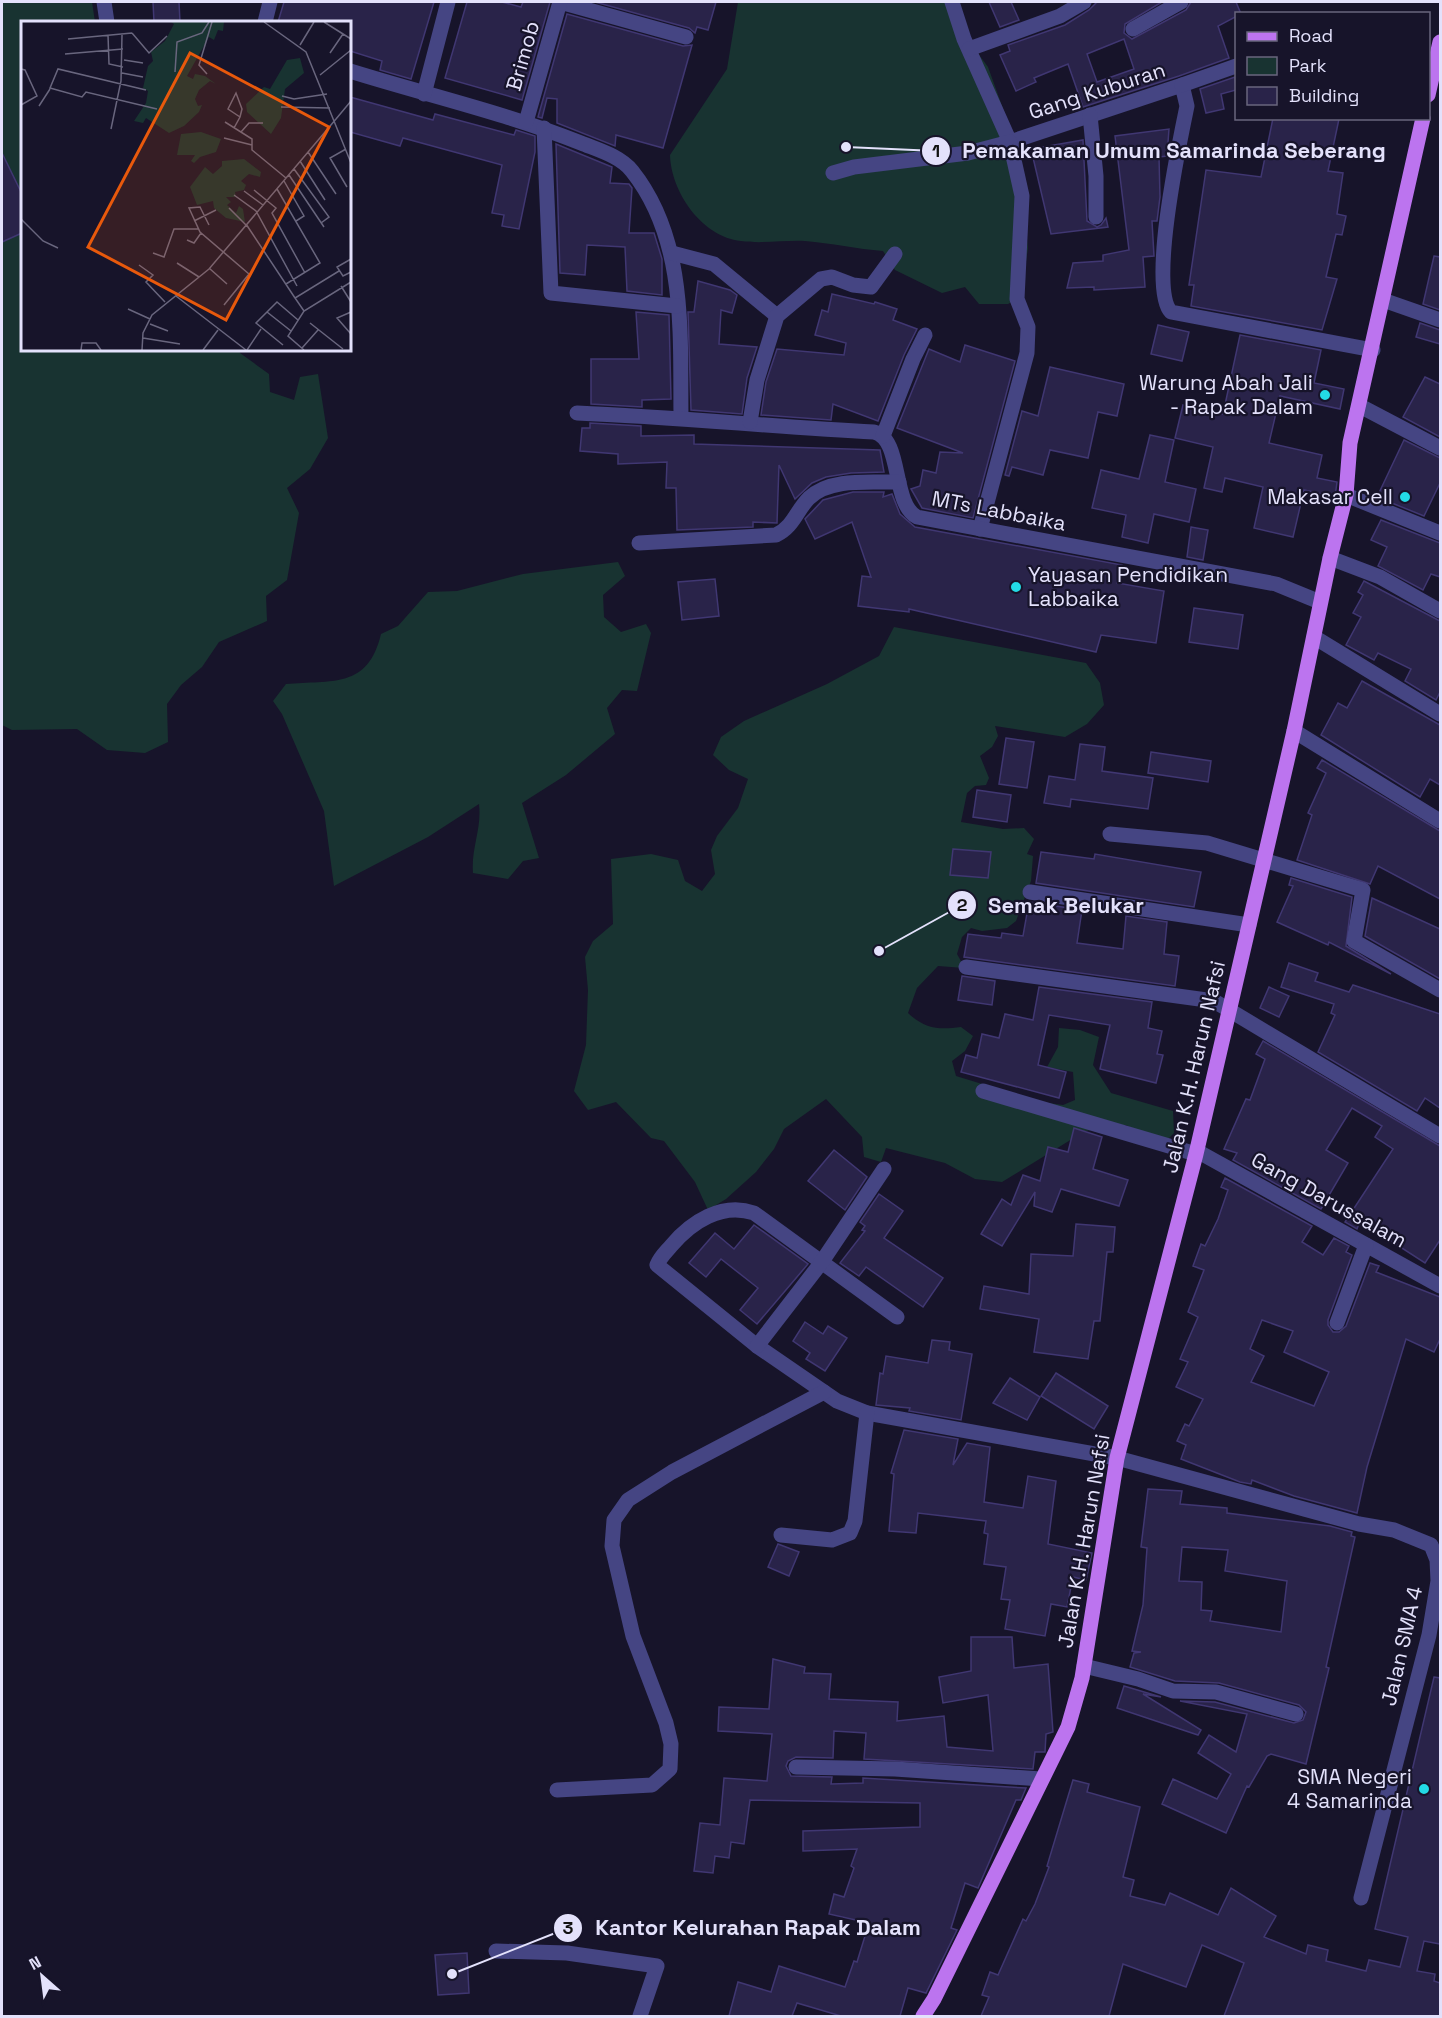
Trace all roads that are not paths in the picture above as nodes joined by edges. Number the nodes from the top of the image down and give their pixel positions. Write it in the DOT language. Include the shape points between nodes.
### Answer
graph roads {
  1 [pos="104,2"];
  2 [pos="270,2"];
  3 [pos="448,2"];
  4 [pos="560,2"];
  5 [pos="952,2"];
  6 [pos="1084,2"];
  7 [pos="1181,2"];
  8 [pos="107,21"];
  9 [pos="265,21"];
  10 [pos="1133,29"];
  11 [pos="686,37"];
  12 [pos="1440,42"];
  13 [pos="969,49"];
  14 [pos="1235,66"];
  15 [pos="351,71"];
  16 [pos="1182,85"];
  17 [pos="1430,86"];
  18 [pos="424,94"];
  19 [pos="1090,115"];
  20 [pos="1423,120"];
  21 [pos="526,122"];
  22 [pos="544,128"];
  23 [pos="1010,142"];
  24 [pos="833,173"];
  25 [pos="1096,217"];
  26 [pos="672,253"];
  27 [pos="895,254"];
  28 [pos="1383,300"];
  29 [pos="677,306"];
  30 [pos="777,316"];
  31 [pos="1440,320"];
  32 [pos="926,335"];
  33 [pos="1367,349"];
  34 [pos="1360,406"];
  35 [pos="577,413"];
  36 [pos="681,417"];
  37 [pos="750,422"];
  38 [pos="883,436"];
  39 [pos="1440,448"];
  40 [pos="899,482"];
  41 [pos="1346,495"];
  42 [pos="980,529"];
  43 [pos="1440,534"];
  44 [pos="639,543"];
  45 [pos="1330,558"];
  46 [pos="1320,602"];
  47 [pos="1440,611"];
  48 [pos="1314,637"];
  49 [pos="1440,714"];
  50 [pos="1294,731"];
  51 [pos="1440,821"];
  52 [pos="1110,834"];
  53 [pos="1264,860"];
  54 [pos="1029,892"];
  55 [pos="1249,925"];
  56 [pos="966,967"];
  57 [pos="1440,990"];
  58 [pos="1229,1010"];
  59 [pos="983,1090"];
  60 [pos="1440,1136"];
  61 [pos="1197,1152"];
  62 [pos="884,1169"];
  63 [pos="1366,1245"];
  64 [pos="821,1263"];
  65 [pos="1440,1286"];
  66 [pos="897,1317"];
  67 [pos="1337,1323"];
  68 [pos="757,1346"];
  69 [pos="824,1392"];
  70 [pos="867,1413"];
  71 [pos="1117,1458"];
  72 [pos="781,1535"];
  73 [pos="1083,1672"];
  74 [pos="1296,1714"];
  75 [pos="796,1767"];
  76 [pos="1041,1779"];
  77 [pos="557,1790"];
  78 [pos="1361,1898"];
  79 [pos="496,1951"];
  80 [pos="934,1999"];
  81 [pos="640,2016"];
  82 [pos="923,2016"];
  83 [pos="928,2016"];
  1 -- 8 [label="street"];
  2 -- 9 [label="street"];
  3 -- 18 [label="street"];
  4 -- 11 [label="street"];
  4 -- 21 [label="street, Brimob"];
  5 -- 13 [label="street, Gang Kuburan"];
  6 -- 13 [label="street" via="1060,16"];
  7 -- 10 [label="street"];
  12 -- 17 [label="main road"];
  13 -- 23 [label="street, Gang Kuburan"];
  14 -- 16 [label="street"];
  15 -- 18 [label="street"];
  16 -- 19 [label="street, Gang Kuburan"];
  16 -- 33 [label="street, Gang Kuburan" via="1187,106 1164,240 1167,308 1179,315"];
  18 -- 21 [label="street"];
  19 -- 23 [label="street, Gang Kuburan"];
  19 -- 25 [label="street"];
  20 -- 28 [label="main road, Jalan K.H. Harun Nafsi"];
  21 -- 22 [label="street"];
  22 -- 26 [label="street" via="613,156 632,171 665,229"];
  22 -- 29 [label="street" via="551,293"];
  23 -- 24 [label="street" via="968,153"];
  23 -- 42 [label="street" via="1022,196 1017,298 1028,327 1027,353"];
  26 -- 29 [label="street"];
  26 -- 30 [label="street" via="714,264"];
  27 -- 30 [label="street" via="871,287 832,277 821,279"];
  28 -- 31 [label="street"];
  28 -- 33 [label="main road, Jalan K.H. Harun Nafsi"];
  29 -- 36 [label="street"];
  30 -- 37 [label="street" via="757,380"];
  32 -- 38 [label="street"];
  33 -- 34 [label="main road, Jalan K.H. Harun Nafsi"];
  34 -- 39 [label="street"];
  34 -- 41 [label="main road, Jalan K.H. Harun Nafsi" via="1350,443"];
  35 -- 36 [label="street"];
  36 -- 37 [label="street"];
  37 -- 38 [label="street" via="874,432"];
  38 -- 40 [label="street, MTs Labbaika"];
  40 -- 42 [label="street, MTs Labbaika" via="911,514"];
  40 -- 44 [label="street" via="836,484 824,488 808,499 793,523 776,535"];
  41 -- 43 [label="street"];
  41 -- 45 [label="main road, Jalan K.H. Harun Nafsi"];
  42 -- 46 [label="street, MTs Labbaika" via="1276,584"];
  45 -- 46 [label="main road, Jalan K.H. Harun Nafsi"];
  45 -- 47 [label="street" via="1380,577"];
  46 -- 48 [label="main road, Jalan K.H. Harun Nafsi"];
  48 -- 49 [label="street"];
  48 -- 50 [label="main road, Jalan K.H. Harun Nafsi"];
  50 -- 51 [label="street"];
  50 -- 53 [label="main road, Jalan K.H. Harun Nafsi"];
  52 -- 53 [label="street" via="1206,843"];
  53 -- 55 [label="main road, Jalan K.H. Harun Nafsi"];
  53 -- 57 [label="street" via="1363,890 1354,941"];
  54 -- 55 [label="street"];
  55 -- 58 [label="main road, Jalan K.H. Harun Nafsi"];
  56 -- 58 [label="street" via="1214,1001"];
  58 -- 60 [label="street"];
  58 -- 61 [label="main road, Jalan K.H. Harun Nafsi"];
  59 -- 61 [label="street, Gang Darussalam"];
  61 -- 63 [label="street, Gang Darussalam"];
  61 -- 71 [label="main road, Jalan K.H. Harun Nafsi"];
  62 -- 64 [label="street"];
  63 -- 65 [label="street, Gang Darussalam"];
  63 -- 67 [label="street"];
  64 -- 66 [label="street"];
  64 -- 68 [label="street"];
  64 -- 68 [label="street" via="754,1213 741,1208 692,1224 659,1259 658,1268"];
  68 -- 69 [label="street"];
  69 -- 70 [label="street"];
  69 -- 77 [label="street" via="672,1473 628,1500 614,1520 612,1546 633,1636 666,1723 671,1744 670,1769 652,1785"];
  70 -- 71 [label="street"];
  70 -- 72 [label="street" via="855,1521 850,1533 832,1540"];
  71 -- 73 [label="main road, Jalan K.H. Harun Nafsi"];
  71 -- 78 [label="street, Jalan SMA 4" via="1394,1530 1423,1541 1435,1551 1438,1581 1429,1635"];
  73 -- 74 [label="street" via="1138,1679 1173,1691 1216,1692"];
  73 -- 76 [label="main road, Jalan K.H. Harun Nafsi" via="1068,1727"];
  75 -- 76 [label="street"];
  76 -- 80 [label="main road, Jalan K.H. Harun Nafsi"];
  79 -- 81 [label="street" via="567,1953 657,1966"];
  80 -- 82 [label="main road, Jalan K.H. Harun Nafsi"];
  80 -- 83 [label="main road, Jalan K.H. Harun Nafsi"];
}
